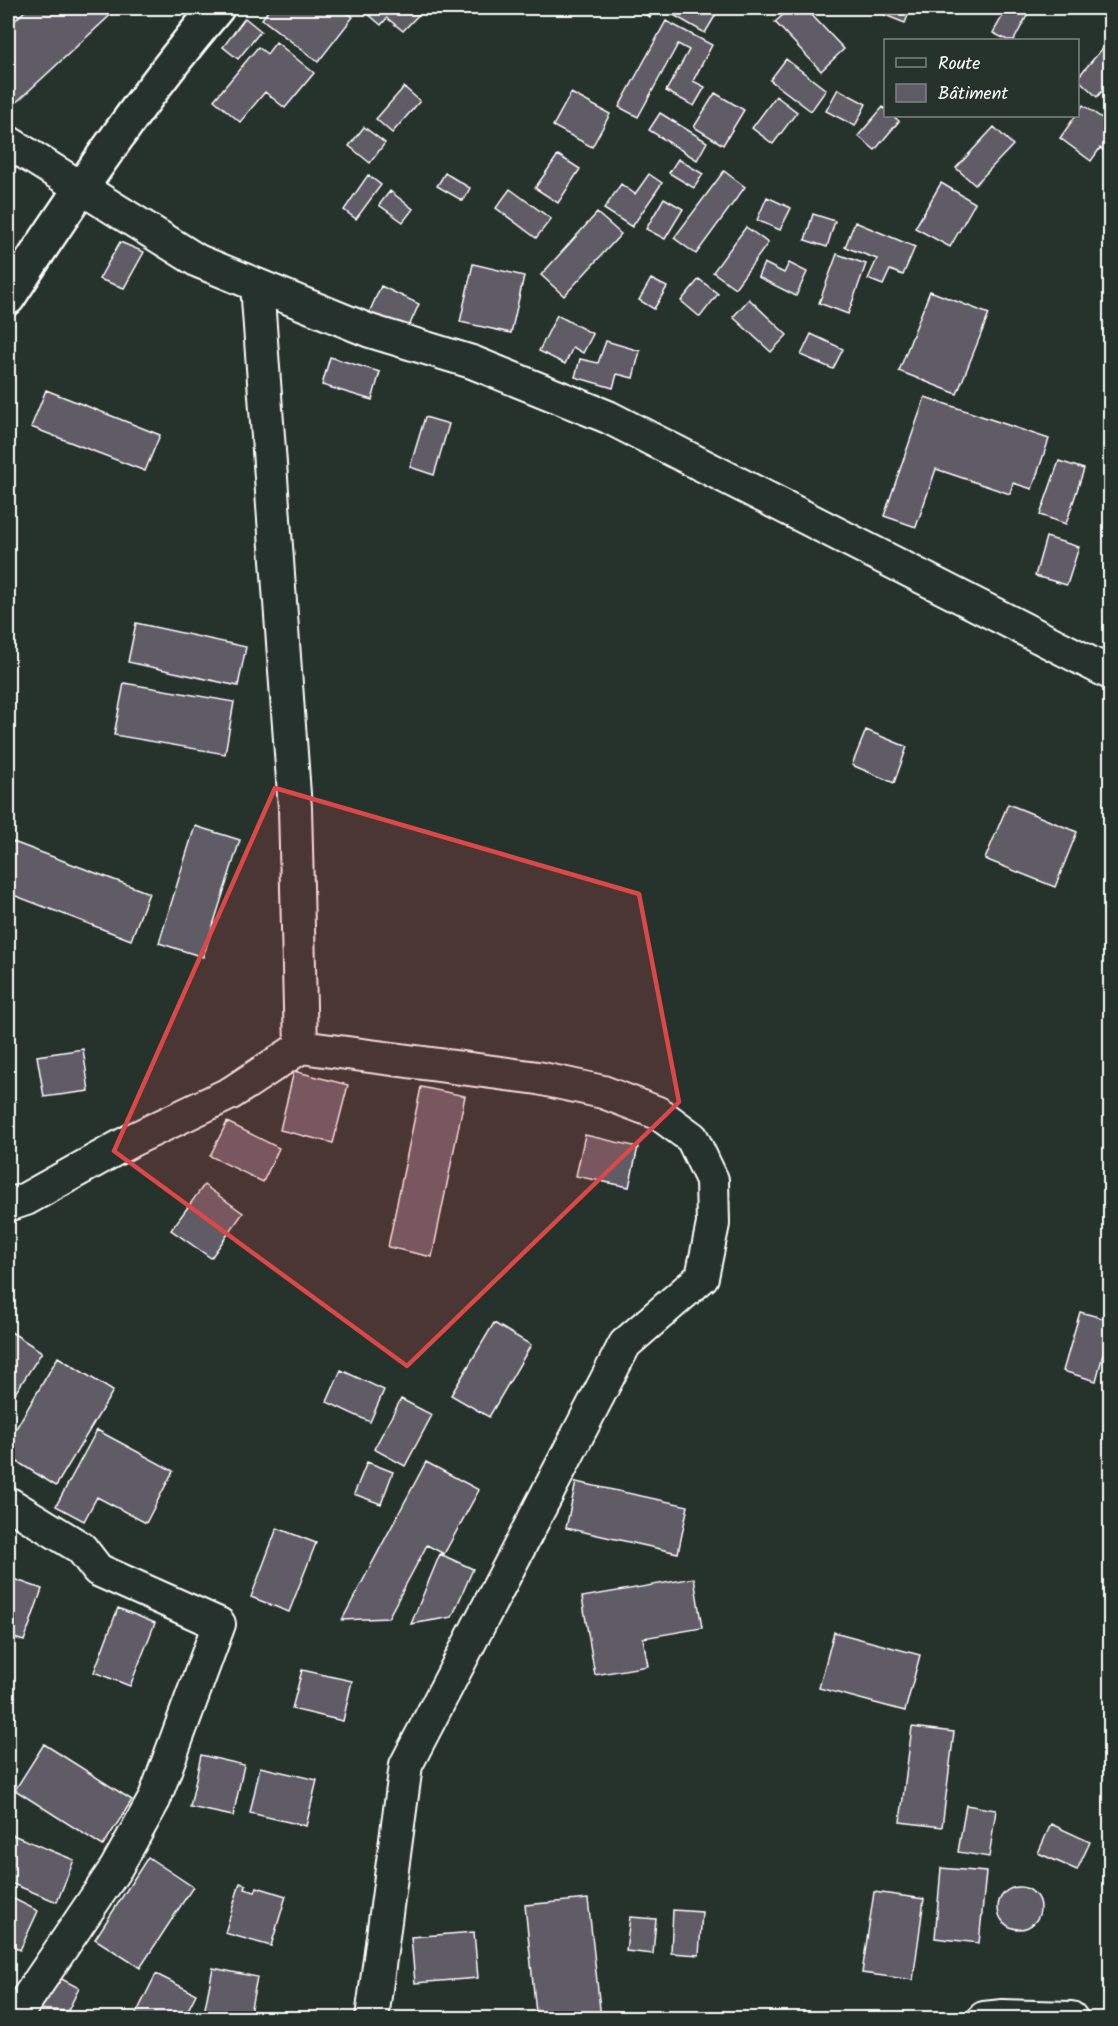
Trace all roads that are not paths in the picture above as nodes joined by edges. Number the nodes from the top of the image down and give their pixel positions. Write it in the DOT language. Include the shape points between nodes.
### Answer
graph roads {
  1 [pos="217,8"];
  2 [pos="8,142"];
  3 [pos="79,188"];
  4 [pos="257,285"];
  5 [pos="8,298"];
  6 [pos="1110,673"];
  7 [pos="301,1047"];
  8 [pos="8,1205"];
  9 [pos="8,1503"];
  10 [pos="18,2019"];
  11 [pos="372,2019"];
  12 [pos="984,2019"];
  13 [pos="1071,2019"];
  1 -- 3 [label="street"];
  2 -- 3 [label="street"];
  3 -- 4 [label="street" via="198,261"];
  3 -- 5 [label="street"];
  4 -- 6 [label="street" via="370,331 472,362 608,417"];
  4 -- 7 [label="street" via="295,808"];
  7 -- 8 [label="street" via="231,1093"];
  7 -- 11 [label="street" via="538,1078 603,1092 658,1113 692,1138 712,1180 713,1224 702,1277 626,1344 406,1765"];
  9 -- 10 [label="street" via="81,1548 98,1570 219,1624 154,1800 116,1868 19,2011"];
  12 -- 13 [label="street"];
}
